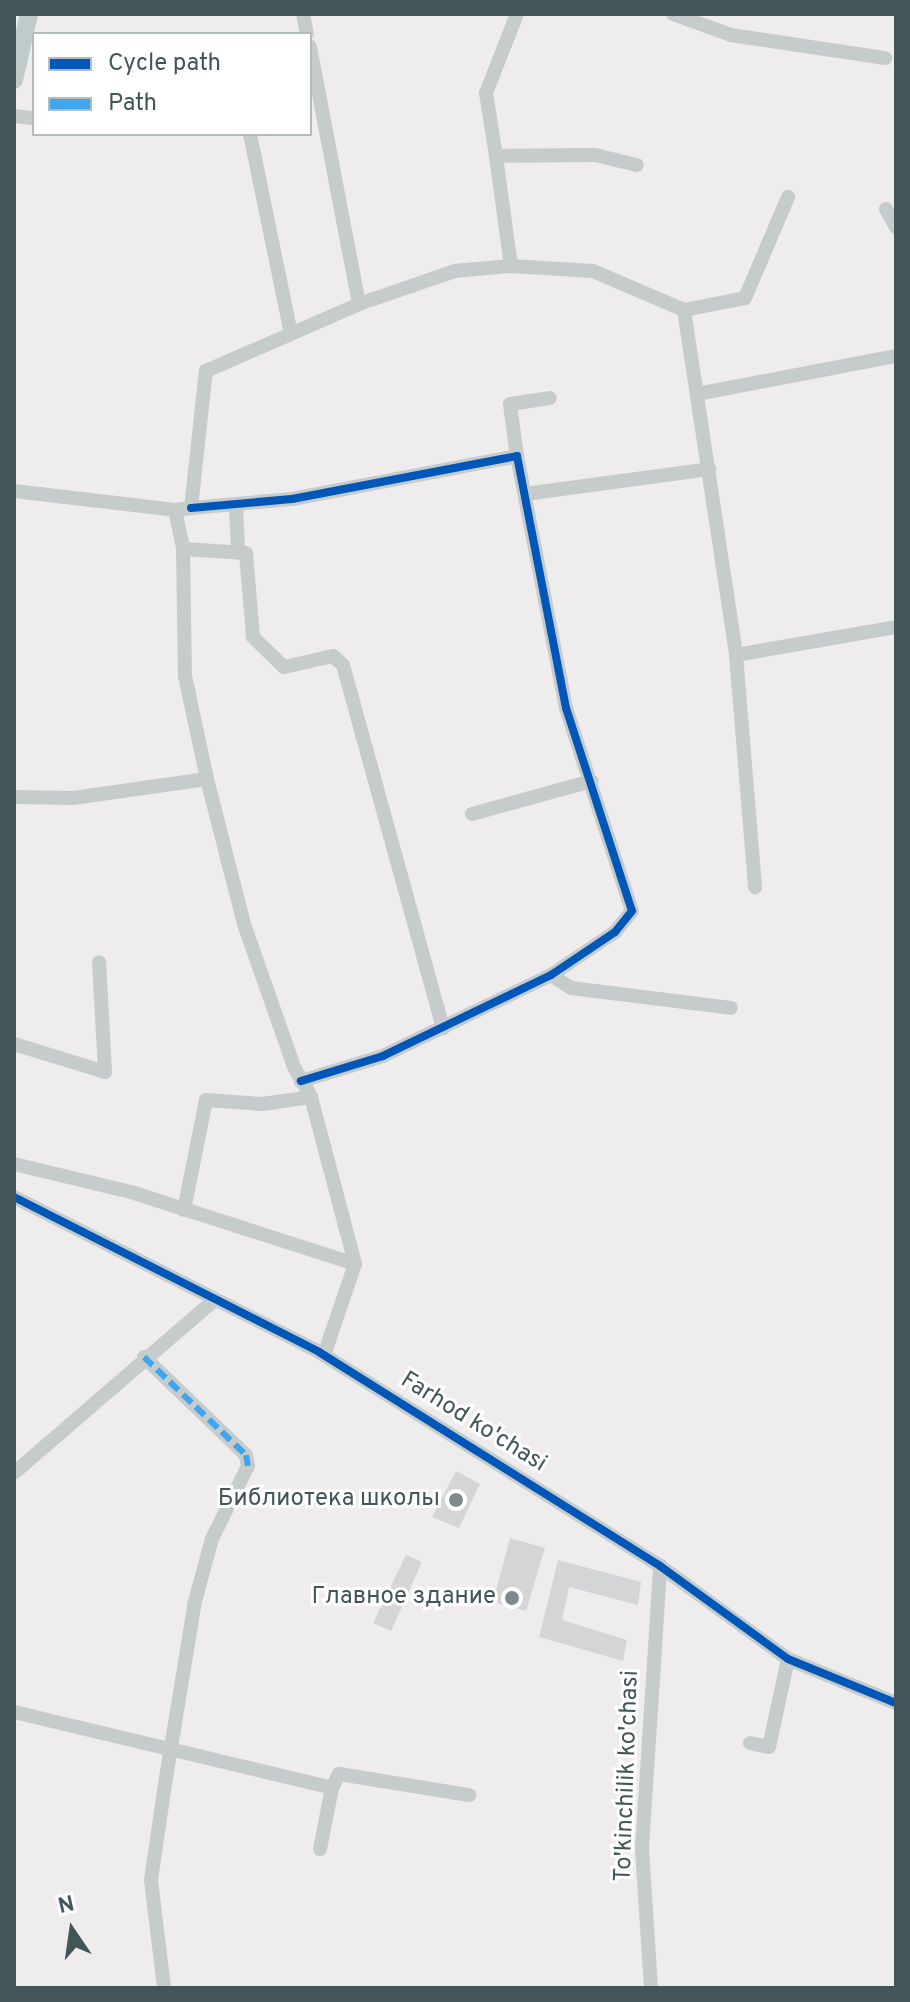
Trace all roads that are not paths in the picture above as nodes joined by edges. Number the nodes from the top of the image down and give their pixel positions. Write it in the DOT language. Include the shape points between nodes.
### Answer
graph roads {
  1 [pos="29,14"];
  2 [pos="517,14"];
  3 [pos="676,15"];
  4 [pos="312,57"];
  5 [pos="885,58"];
  6 [pos="14,80"];
  7 [pos="250,136"];
  8 [pos="496,156"];
  9 [pos="637,165"];
  10 [pos="788,197"];
  11 [pos="886,209"];
  12 [pos="896,227"];
  13 [pos="511,266"];
  14 [pos="359,304"];
  15 [pos="684,310"];
  16 [pos="291,334"];
  17 [pos="896,356"];
  18 [pos="697,394"];
  19 [pos="550,398"];
  20 [pos="517,456"];
  21 [pos="709,469"];
  22 [pos="14,491"];
  23 [pos="525,494"];
  24 [pos="236,507"];
  25 [pos="183,509"];
  26 [pos="183,549"];
  27 [pos="238,550"];
  28 [pos="896,627"];
  29 [pos="736,655"];
  30 [pos="207,779"];
  31 [pos="592,781"];
  32 [pos="14,797"];
  33 [pos="472,814"];
  34 [pos="755,887"];
  35 [pos="99,962"];
  36 [pos="551,975"];
  37 [pos="731,1008"];
  38 [pos="443,1028"];
  39 [pos="14,1044"];
  40 [pos="301,1081"];
  41 [pos="311,1097"];
  42 [pos="14,1164"];
  43 [pos="14,1197"];
  44 [pos="184,1210"];
  45 [pos="355,1264"];
  46 [pos="213,1301"];
  47 [pos="324,1355"];
  48 [pos="144,1357"];
  49 [pos="14,1473"];
  50 [pos="660,1566"];
  51 [pos="788,1659"];
  52 [pos="896,1703"];
  53 [pos="14,1712"];
  54 [pos="750,1743"];
  55 [pos="171,1749"];
  56 [pos="332,1788"];
  57 [pos="469,1795"];
  58 [pos="320,1849"];
  59 [pos="164,1988"];
  60 [pos="651,1988"];
  1 -- 6 [label="main road"];
  2 -- 8 [label="street" via="486,93"];
  3 -- 5 [label="street" via="731,35"];
  4 -- 14 [label="street"];
  7 -- 16 [label="street"];
  8 -- 9 [label="street" via="595,155"];
  8 -- 13 [label="street"];
  10 -- 15 [label="street" via="745,298"];
  11 -- 12 [label="street"];
  13 -- 14 [label="street" via="455,271"];
  13 -- 15 [label="street" via="593,271"];
  14 -- 16 [label="street"];
  15 -- 18 [label="street"];
  16 -- 25 [label="street" via="206,371"];
  17 -- 18 [label="street"];
  18 -- 21 [label="street"];
  19 -- 20 [label="street" via="510,404"];
  20 -- 23 [label="street"];
  20 -- 24 [label="street"];
  21 -- 23 [label="street"];
  21 -- 29 [label="street"];
  22 -- 25 [label="street"];
  23 -- 31 [label="street" via="566,708"];
  24 -- 25 [label="street"];
  24 -- 27 [label="street"];
  25 -- 26 [label="street"];
  26 -- 27 [label="street"];
  26 -- 30 [label="street" via="185,676"];
  27 -- 38 [label="street" via="246,553 256,644 284,667 333,656 343,665"];
  28 -- 29 [label="street"];
  29 -- 34 [label="street"];
  30 -- 32 [label="street" via="73,798"];
  30 -- 40 [label="street" via="244,924"];
  31 -- 33 [label="street"];
  31 -- 36 [label="street" via="632,911 615,932"];
  35 -- 39 [label="street" via="105,1072"];
  36 -- 37 [label="street" via="571,988"];
  36 -- 38 [label="street"];
  38 -- 40 [label="street" via="383,1056"];
  40 -- 41 [label="street"];
  41 -- 44 [label="street" via="262,1104 206,1100"];
  41 -- 45 [label="street"];
  42 -- 44 [label="street"];
  43 -- 46 [label="street, Farhod ko'chasi"];
  44 -- 45 [label="street"];
  45 -- 47 [label="street"];
  46 -- 47 [label="street, Farhod ko'chasi"];
  46 -- 48 [label="street" via="183,1334"];
  47 -- 50 [label="street, Farhod ko'chasi"];
  48 -- 49 [label="street"];
  48 -- 55 [label="street" via="246,1455 248,1466 212,1539 195,1601"];
  50 -- 51 [label="street, Farhod ko'chasi"];
  50 -- 60 [label="street, To'kinchilik ko'chasi" via="642,1848"];
  51 -- 52 [label="street, Farhod ko'chasi"];
  51 -- 54 [label="street" via="769,1747"];
  53 -- 55 [label="street"];
  55 -- 56 [label="street"];
  55 -- 59 [label="street" via="151,1880"];
  56 -- 57 [label="street" via="339,1774"];
  56 -- 58 [label="street"];
}
